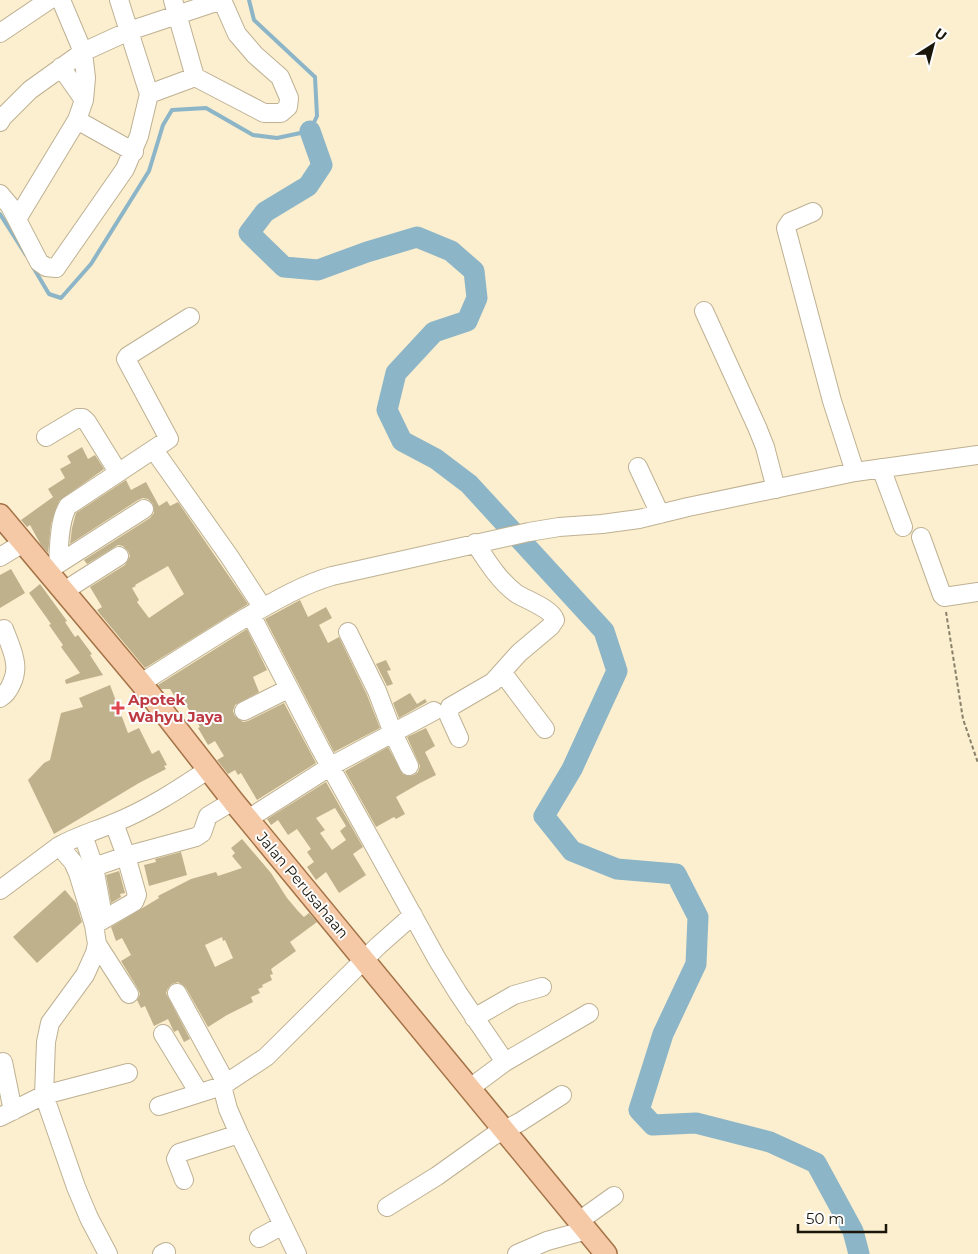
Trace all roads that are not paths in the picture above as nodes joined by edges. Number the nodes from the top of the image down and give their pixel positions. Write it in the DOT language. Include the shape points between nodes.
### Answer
graph roads {
  1 [pos="48,0"];
  2 [pos="61,0"];
  3 [pos="119,0"];
  4 [pos="222,0"];
  5 [pos="175,8"];
  6 [pos="128,31"];
  7 [pos="0,33"];
  8 [pos="83,52"];
  9 [pos="61,67"];
  10 [pos="195,77"];
  11 [pos="149,94"];
  12 [pos="84,100"];
  13 [pos="1,119"];
  14 [pos="77,120"];
  15 [pos="134,152"];
  16 [pos="0,194"];
  17 [pos="813,212"];
  18 [pos="17,219"];
  19 [pos="704,311"];
  20 [pos="190,318"];
  21 [pos="46,438"];
  22 [pos="154,450"];
  23 [pos="978,455"];
  24 [pos="638,467"];
  25 [pos="881,468"];
  26 [pos="118,472"];
  27 [pos="855,472"];
  28 [pos="776,489"];
  29 [pos="144,509"];
  30 [pos="660,514"];
  31 [pos="0,515"];
  32 [pos="903,527"];
  33 [pos="921,537"];
  34 [pos="482,541"];
  35 [pos="23,543"];
  36 [pos="119,556"];
  37 [pos="0,557"];
  38 [pos="52,567"];
  39 [pos="64,591"];
  40 [pos="978,592"];
  41 [pos="257,611"];
  42 [pos="4,629"];
  43 [pos="348,632"];
  44 [pos="502,672"];
  45 [pos="141,684"];
  46 [pos="288,689"];
  47 [pos="0,698"];
  48 [pos="244,711"];
  49 [pos="434,711"];
  50 [pos="545,729"];
  51 [pos="393,733"];
  52 [pos="459,738"];
  53 [pos="331,766"];
  54 [pos="409,766"];
  55 [pos="208,769"];
  56 [pos="233,801"];
  57 [pos="248,819"];
  58 [pos="114,824"];
  59 [pos="83,835"];
  60 [pos="60,846"];
  61 [pos="126,856"];
  62 [pos="94,867"];
  63 [pos="0,890"];
  64 [pos="101,905"];
  65 [pos="413,915"];
  66 [pos="94,925"];
  67 [pos="97,944"];
  68 [pos="365,959"];
  69 [pos="542,988"];
  70 [pos="177,993"];
  71 [pos="129,994"];
  72 [pos="589,1013"];
  73 [pos="474,1018"];
  74 [pos="163,1034"];
  75 [pos="3,1062"];
  76 [pos="505,1062"];
  77 [pos="128,1073"];
  78 [pos="224,1085"];
  79 [pos="470,1088"];
  80 [pos="199,1093"];
  81 [pos="44,1095"];
  82 [pos="562,1095"];
  83 [pos="159,1106"];
  84 [pos="6,1114"];
  85 [pos="504,1131"];
  86 [pos="239,1134"];
  87 [pos="184,1180"];
  88 [pos="614,1196"];
  89 [pos="387,1207"];
  90 [pos="283,1225"];
  91 [pos="583,1225"];
  92 [pos="259,1238"];
  93 [pos="603,1253"];
  94 [pos="108,1254"];
  95 [pos="297,1254"];
  96 [pos="517,1254"];
  1 -- 7 [label="street"];
  2 -- 8 [label="street"];
  3 -- 6 [label="street"];
  4 -- 5 [label="street"];
  4 -- 10 [label="street" via="237,34 280,77 289,98 288,107 280,113 264,114"];
  5 -- 6 [label="street"];
  5 -- 10 [label="street"];
  6 -- 8 [label="street"];
  6 -- 11 [label="street"];
  8 -- 9 [label="street"];
  8 -- 12 [label="street"];
  9 -- 12 [label="street"];
  9 -- 13 [label="street" via="24,95"];
  10 -- 11 [label="street"];
  11 -- 15 [label="street"];
  12 -- 14 [label="street"];
  14 -- 15 [label="street"];
  14 -- 18 [label="street"];
  15 -- 18 [label="street" via="56,268 39,262"];
  16 -- 18 [label="street"];
  17 -- 27 [label="street" via="790,222 786,228 832,401"];
  19 -- 28 [label="street" via="757,428"];
  20 -- 22 [label="street" via="126,359 168,438"];
  21 -- 26 [label="street" via="83,418"];
  22 -- 26 [label="street"];
  22 -- 41 [label="street" via="230,556"];
  23 -- 25 [label="street"];
  24 -- 30 [label="street"];
  25 -- 27 [label="street"];
  25 -- 32 [label="street"];
  26 -- 38 [label="street" via="66,508"];
  27 -- 28 [label="street"];
  28 -- 30 [label="street"];
  29 -- 38 [label="street"];
  30 -- 34 [label="street"];
  31 -- 35 [label="main road, Jalan Perusahaan"];
  33 -- 40 [label="street" via="944,597"];
  34 -- 41 [label="street" via="332,576"];
  34 -- 44 [label="street" via="504,582 555,618 552,626 529,643"];
  35 -- 37 [label="street"];
  35 -- 38 [label="main road, Jalan Perusahaan"];
  36 -- 39 [label="street"];
  38 -- 39 [label="main road, Jalan Perusahaan"];
  39 -- 45 [label="main road, Jalan Perusahaan"];
  41 -- 45 [label="street"];
  41 -- 46 [label="street"];
  42 -- 47 [label="street" via="15,664 9,688"];
  43 -- 51 [label="street"];
  44 -- 50 [label="street"];
  44 -- 52 [label="street" via="490,685 450,707 448,716"];
  45 -- 55 [label="main road, Jalan Perusahaan"];
  46 -- 48 [label="street"];
  46 -- 53 [label="street"];
  49 -- 51 [label="street"];
  51 -- 53 [label="street"];
  51 -- 54 [label="street"];
  53 -- 57 [label="street"];
  53 -- 65 [label="street"];
  55 -- 56 [label="main road, Jalan Perusahaan"];
  55 -- 58 [label="street"];
  56 -- 57 [label="main road, Jalan Perusahaan"];
  56 -- 61 [label="street" via="208,816 202,833 196,837"];
  57 -- 68 [label="main road, Jalan Perusahaan"];
  58 -- 59 [label="street"];
  58 -- 61 [label="street"];
  59 -- 60 [label="street"];
  59 -- 62 [label="street"];
  60 -- 63 [label="street"];
  60 -- 66 [label="street" via="76,868"];
  61 -- 62 [label="street"];
  61 -- 66 [label="street" via="136,899"];
  62 -- 64 [label="street"];
  65 -- 68 [label="street"];
  65 -- 73 [label="street"];
  66 -- 67 [label="street"];
  67 -- 71 [label="street"];
  67 -- 81 [label="street" via="85,975 50,1023"];
  68 -- 78 [label="street" via="266,1057"];
  68 -- 79 [label="main road, Jalan Perusahaan"];
  69 -- 73 [label="street" via="514,995"];
  70 -- 78 [label="street"];
  72 -- 76 [label="street"];
  73 -- 76 [label="street"];
  74 -- 80 [label="street"];
  75 -- 84 [label="street"];
  76 -- 79 [label="street"];
  77 -- 81 [label="street"];
  78 -- 80 [label="street"];
  78 -- 86 [label="street" via="228,1109"];
  79 -- 85 [label="main road, Jalan Perusahaan"];
  80 -- 83 [label="street"];
  81 -- 84 [label="street"];
  81 -- 94 [label="street" via="76,1187"];
  82 -- 85 [label="street"];
  85 -- 89 [label="street"];
  85 -- 91 [label="main road, Jalan Perusahaan"];
  86 -- 87 [label="street" via="179,1153 176,1159"];
  86 -- 90 [label="street"];
  88 -- 91 [label="street"];
  90 -- 92 [label="street"];
  90 -- 95 [label="street"];
  91 -- 93 [label="main road, Jalan Perusahaan"];
  91 -- 96 [label="street"];
}
